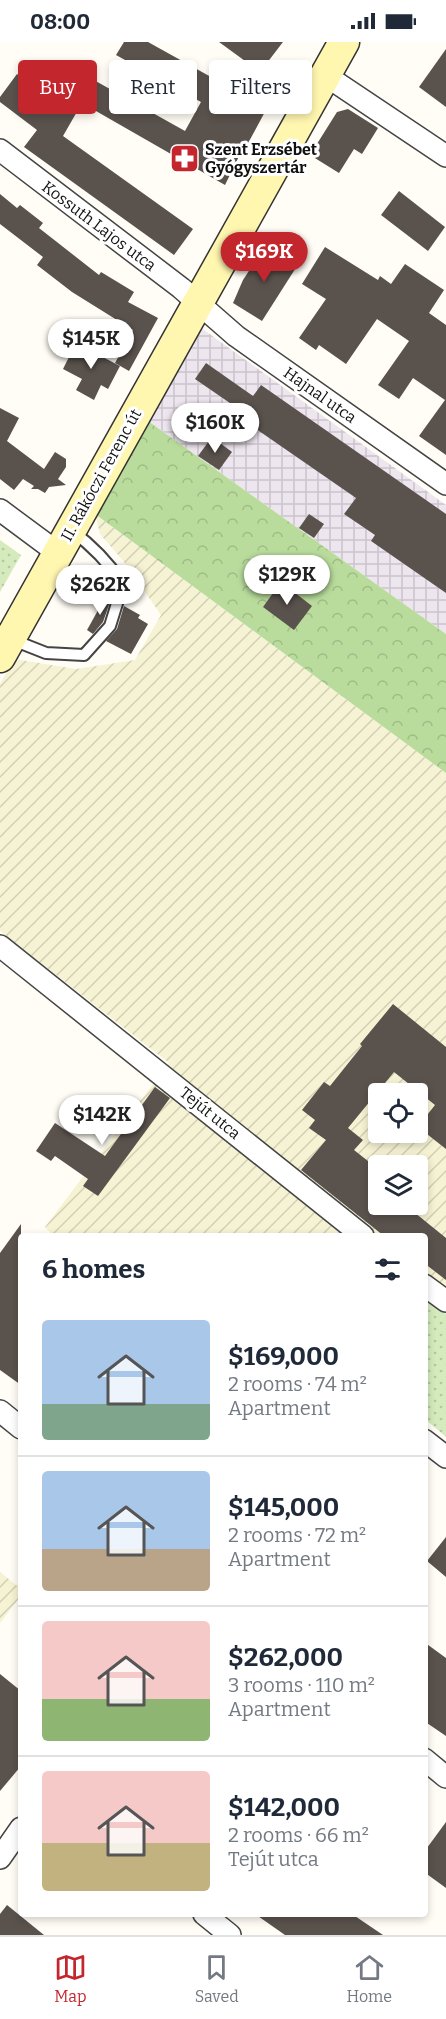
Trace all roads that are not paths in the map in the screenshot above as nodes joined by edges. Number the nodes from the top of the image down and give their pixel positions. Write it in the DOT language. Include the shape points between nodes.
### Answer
graph roads {
  1 [pos="335,52"];
  2 [pos="0,150"];
  3 [pos="446,156"];
  4 [pos="198,302"];
  5 [pos="446,484"];
  6 [pos="0,510"];
  7 [pos="64,541"];
  8 [pos="5,648"];
  9 [pos="0,946"];
  10 [pos="359,1233"];
  11 [pos="428,1288"];
  12 [pos="446,1301"];
  13 [pos="0,1411"];
  14 [pos="18,1426"];
  15 [pos="428,1443"];
  16 [pos="446,1457"];
  17 [pos="428,1762"];
  18 [pos="446,1777"];
  19 [pos="18,1832"];
  20 [pos="0,1858"];
  21 [pos="208,1917"];
  22 [pos="230,1935"];
  1 -- 3 [label="street"];
  1 -- 4 [label="main road, II. Rákóczi Ferenc út"];
  2 -- 4 [label="street, Kossuth Lajos utca"];
  4 -- 5 [label="street, Hajnal utca" via="236,336"];
  4 -- 7 [label="main road, II. Rákóczi Ferenc út"];
  6 -- 7 [label="street"];
  7 -- 8 [label="main road, II. Rákóczi Ferenc út"];
  7 -- 8 [label="lane" via="91,544 123,584 110,626 84,654"];
  9 -- 10 [label="street, Tejút utca"];
  11 -- 12 [label="street"];
  13 -- 14 [label="street"];
  15 -- 16 [label="street"];
  17 -- 18 [label="street"];
  19 -- 20 [label="street"];
  21 -- 22 [label="street"];
}
